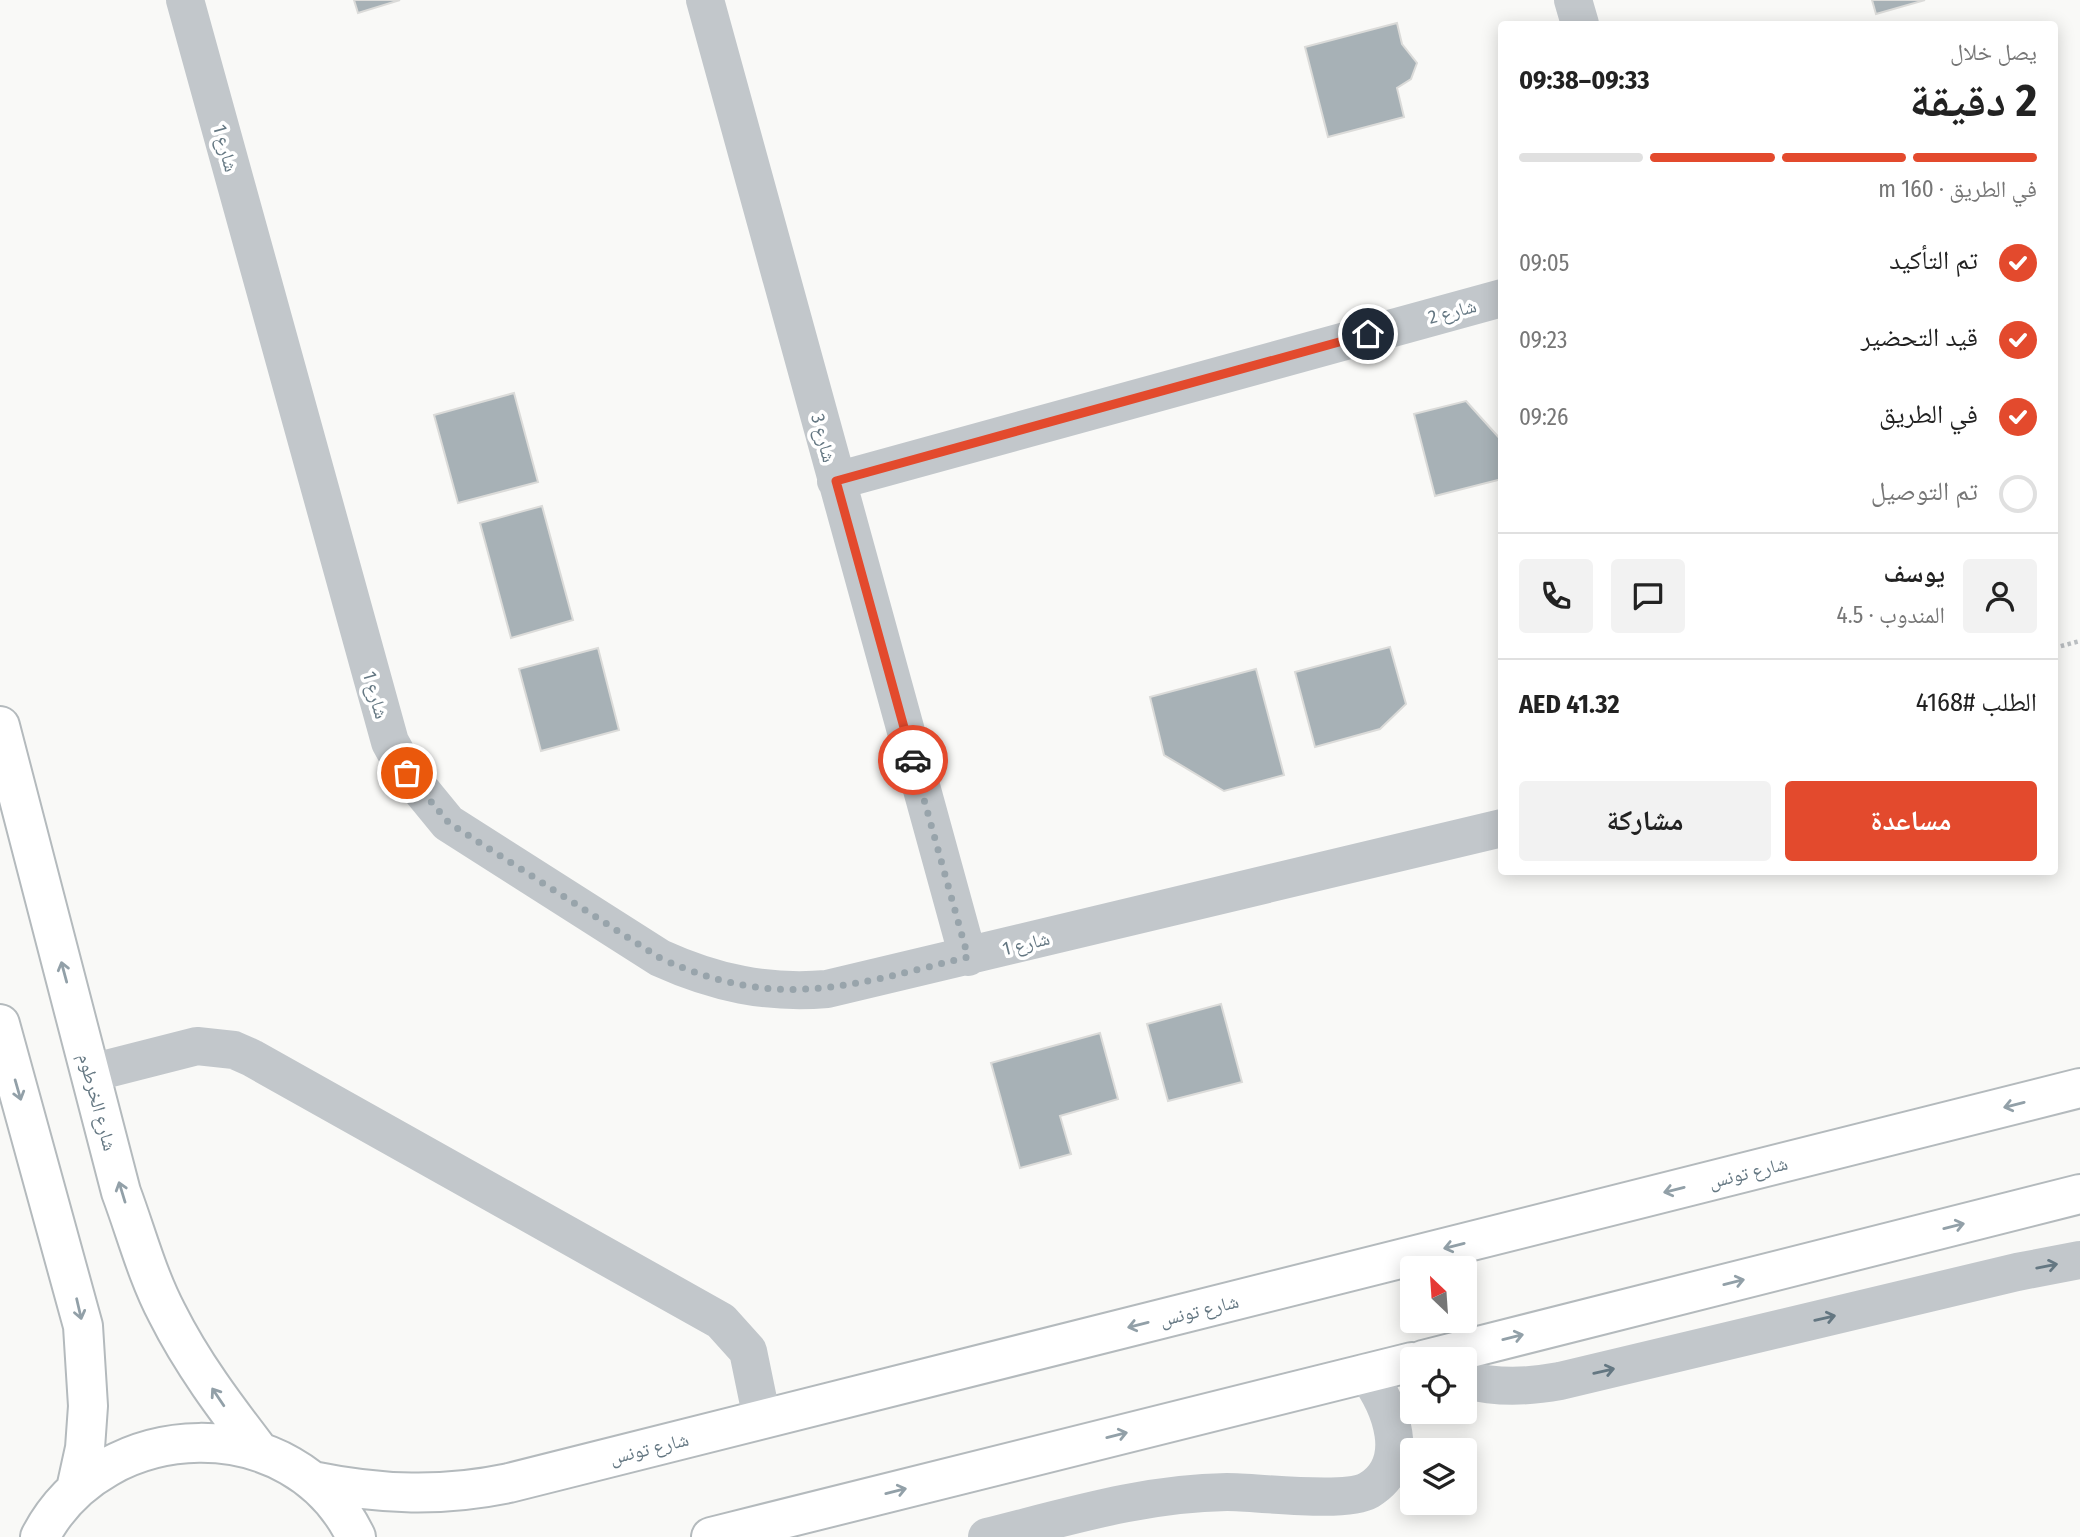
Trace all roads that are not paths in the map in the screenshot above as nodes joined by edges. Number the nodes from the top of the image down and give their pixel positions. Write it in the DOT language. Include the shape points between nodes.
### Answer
graph roads {
  1 [pos="186,0"];
  2 [pos="1573,0"];
  3 [pos="709,1"];
  4 [pos="1579,21"];
  5 [pos="1498,299"];
  6 [pos="836,481"];
  7 [pos="0,726"];
  8 [pos="1498,829"];
  9 [pos="968,957"];
  10 [pos="2,1036"];
  11 [pos="91,1073"];
  12 [pos="2080,1088"];
  13 [pos="2080,1194"];
  14 [pos="2080,1261"];
  15 [pos="1474,1347"];
  16 [pos="1400,1365"];
  17 [pos="1366,1373"];
  18 [pos="1477,1383"];
  19 [pos="762,1419"];
  20 [pos="259,1451"];
  21 [pos="313,1481"];
  22 [pos="76,1489"];
  23 [pos="854,1501"];
  24 [pos="40,1537"];
  25 [pos="356,1537"];
  26 [pos="711,1537"];
  27 [pos="796,1537"];
  28 [pos="986,1537"];
  1 -- 9 [label="street, شارع 1" via="376,698 390,742 426,799 449,823 660,958 731,985 798,992 856,984"];
  2 -- 4 [label="street"];
  3 -- 6 [label="street, شارع 3"];
  5 -- 6 [label="street, شارع 2"];
  6 -- 9 [label="street, شارع 3"];
  11 -- 7 [label="main road, شارع الخرطوم, one-way"];
  8 -- 9 [label="street, شارع 1"];
  10 -- 22 [label="main road, one-way" via="83,1326 88,1406"];
  11 -- 19 [label="street" via="197,1046 234,1050 252,1058 721,1321 748,1352"];
  20 -- 11 [label="main road, شارع الخرطوم, one-way" via="192,1359 165,1310 121,1192"];
  12 -- 19 [label="main road, شارع تونس, one-way"];
  15 -- 13 [label="main road, one-way"];
  18 -- 14 [label="street, one-way" via="1524,1387 1560,1381"];
  16 -- 17 [label="main road"];
  23 -- 17 [label="main road, one-way"];
  17 -- 28 [label="street" via="1388,1410 1395,1452 1381,1481 1369,1490 1338,1497 1263,1492 1155,1496"];
  19 -- 21 [label="main road, شارع تونس" via="477,1490 412,1495"];
  20 -- 21 [label="main road"];
  20 -- 22 [label="main road" via="211,1441 162,1444 117,1461"];
  21 -- 25 [label="main road" via="348,1519"];
  22 -- 24 [label="main road"];
  23 -- 26 [label="main road"];
  23 -- 27 [label="main road"];
}
